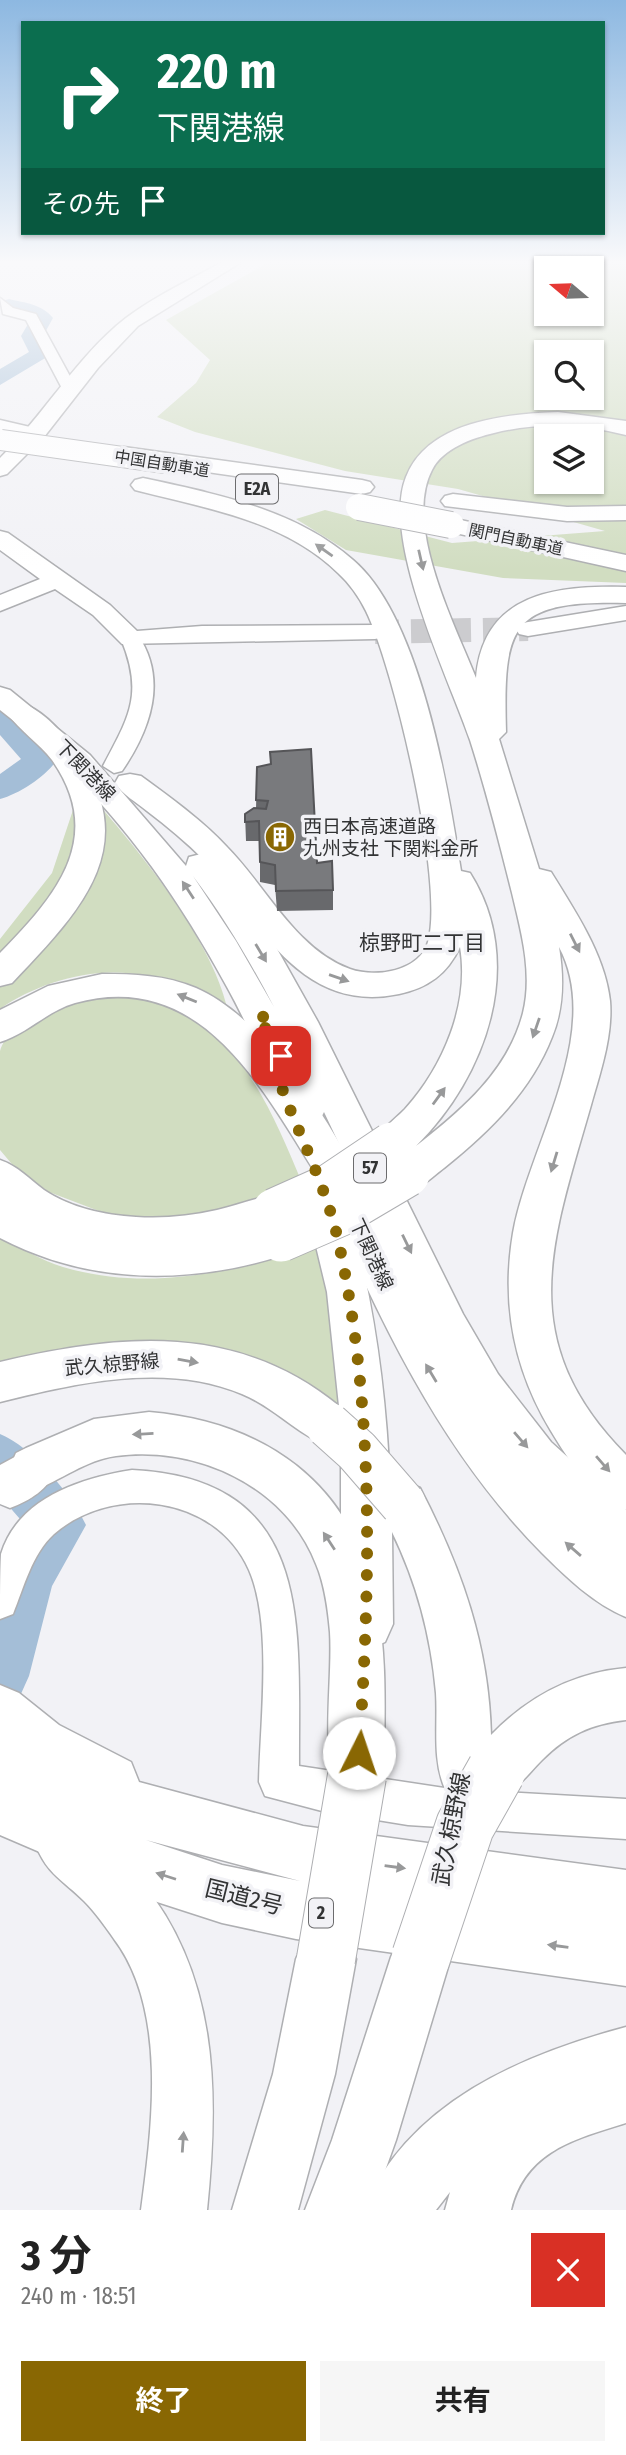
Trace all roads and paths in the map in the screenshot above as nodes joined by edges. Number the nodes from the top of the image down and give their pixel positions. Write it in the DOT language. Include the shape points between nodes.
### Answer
graph roads {
  1 [pos="53,364"];
  2 [pos="90,364"];
  3 [pos="70,391"];
  4 [pos="626,420"];
  5 [pos="0,425"];
  6 [pos="626,428"];
  7 [pos="34,438"];
  8 [pos="0,440"];
  9 [pos="0,452"];
  10 [pos="0,463"];
  11 [pos="35,468"];
  12 [pos="0,470"];
  13 [pos="145,476"];
  14 [pos="360,497"];
  15 [pos="405,510"];
  16 [pos="452,513"];
  17 [pos="626,513"];
  18 [pos="0,538"];
  19 [pos="626,550"];
  20 [pos="626,563"];
  21 [pos="55,580"];
  22 [pos="626,595"];
  23 [pos="0,604"];
  24 [pos="409,606"];
  25 [pos="626,613"];
  26 [pos="528,629"];
  27 [pos="375,632"];
  28 [pos="131,639"];
  29 [pos="417,645"];
  30 [pos="0,678"];
  31 [pos="11,705"];
  32 [pos="490,751"];
  33 [pos="424,760"];
  34 [pos="122,775"];
  35 [pos="517,842"];
  36 [pos="441,844"];
  37 [pos="0,974"];
  38 [pos="261,1012"];
  39 [pos="0,1029"];
  40 [pos="285,1096"];
  41 [pos="400,1159"];
  42 [pos="332,1166"];
  43 [pos="0,1176"];
  44 [pos="0,1219"];
  45 [pos="278,1225"];
  46 [pos="0,1382"];
  47 [pos="14,1484"];
  48 [pos="626,1488"];
  49 [pos="626,1540"];
  50 [pos="626,1592"];
  51 [pos="0,1601"];
  52 [pos="626,1694"];
  53 [pos="480,1770"];
  54 [pos="10,1771"];
  55 [pos="357,1776"];
  56 [pos="626,1819"];
  57 [pos="626,1899"];
  58 [pos="626,1956"];
  59 [pos="626,2058"];
  60 [pos="626,2092"];
  61 [pos="174,2210"];
  62 [pos="265,2210"];
  63 [pos="338,2210"];
  64 [pos="396,2210"];
  65 [pos="478,2210"];
  1 -- 3 [label="street"];
  2 -- 3 [label="street"];
  3 -- 7 [label="street"];
  4 -- 24 [label="main road" via="556,411 502,415 452,428 415,450 401,470 394,505"];
  5 -- 7 [label="street"];
  6 -- 32 [label="main road, one-way" via="564,419 505,423 448,442 419,471 414,507 421,563"];
  7 -- 8 [label="main road, 中国自動車道 / E2A, bridge"];
  7 -- 12 [label="street"];
  7 -- 13 [label="main road, 中国自動車道 / E2A, bridge"];
  7 -- 14 [label="main road" via="201,463"];
  9 -- 13 [label="main road, 中国自動車道 / E2A"];
  10 -- 11 [label="main road"];
  13 -- 14 [label="main road, 中国自動車道 / E2A"];
  33 -- 13 [label="main road, one-way" via="382,616 342,563 263,517"];
  14 -- 15 [label="main road, 中国自動車道 / E2A, bridge"];
  14 -- 16 [label="main road"];
  15 -- 16 [label="main road, 関門自動車道 / E2A, bridge"];
  16 -- 17 [label="main road"];
  16 -- 19 [label="main road, 関門自動車道 / E2A"];
  16 -- 20 [label="main road, 関門自動車道 / E2A"];
  18 -- 21 [label="street"];
  21 -- 23 [label="street"];
  21 -- 28 [label="street" via="97,604"];
  22 -- 32 [label="main road" via="552,601 524,612 504,628 492,662"];
  25 -- 26 [label="street"];
  27 -- 28 [label="street" via="174,634"];
  28 -- 34 [label="street" via="148,683"];
  29 -- 33 [label="main road"];
  30 -- 34 [label="main road, 下関港線 / 57"];
  31 -- 37 [label="main road" via="61,752 88,805 93,837 87,867 69,897"];
  38 -- 31 [label="main road, 下関港線 / 57, one-way" via="209,922 151,840 57,739"];
  32 -- 35 [label="main road"];
  33 -- 36 [label="main road"];
  34 -- 36 [label="main road, one-way" via="208,847 311,963 358,983 383,985 407,979 440,954 449,916"];
  34 -- 49 [label="main road, 下関港線 / 57, one-way" via="205,868 262,955 482,1387 539,1461"];
  35 -- 41 [label="main road, one-way" via="542,946 545,980 534,1035 512,1076 446,1145"];
  35 -- 48 [label="main road, one-way" via="583,960 592,1003 587,1053 527,1263 531,1329 539,1360 569,1420"];
  41 -- 36 [label="main road, one-way" via="413,1128 447,1085 460,1060 480,985 478,938 466,896"];
  38 -- 40 [label="main road"];
  38 -- 42 [label="main road, 下関港線 / 57"];
  40 -- 39 [label="main road, one-way" via="264,1062 222,1018 162,990 116,985 70,992 30,1007"];
  40 -- 42 [label="main road"];
  40 -- 55 [label="main road" via="318,1175 339,1244 357,1372 368,1517 367,1634"];
  41 -- 45 [label="main road, bridge" via="341,1213"];
  50 -- 42 [label="main road, 下関港線 / 57, one-way" via="561,1538 485,1457 425,1363"];
  43 -- 45 [label="main road" via="27,1200 55,1215 124,1233 159,1235 233,1224"];
  44 -- 45 [label="main road" via="63,1249 140,1261 214,1256"];
  46 -- 53 [label="main road, 武久椋野線, one-way, bridge" via="88,1363 177,1359 253,1377 290,1395 328,1425 365,1458 403,1504 431,1558 448,1604 465,1711"];
  55 -- 47 [label="main road, one-way" via="356,1669 346,1585 336,1550 291,1489 268,1469 242,1454 173,1433 114,1436 58,1455"];
  51 -- 56 [label="street" via="18,1558 51,1516 119,1489 159,1486 215,1504 240,1526 264,1562 276,1602 279,1782 314,1791 450,1808"];
  52 -- 53 [label="main road" via="579,1703 549,1716"];
  53 -- 63 [label="main road, 武久椋野線, bridge" via="455,1827 421,1957 369,2127"];
  54 -- 57 [label="main road, one-way" via="303,1854"];
  58 -- 54 [label="main road, 国道2号 / 2, one-way" via="296,1910 222,1894 154,1872"];
  61 -- 54 [label="main road, one-way" via="185,2108 183,2050 173,1998 153,1950 116,1890 82,1860"];
  55 -- 62 [label="main road, bridge" via="304,2074"];
  59 -- 64 [label="main road" via="572,2071 517,2094 447,2147"];
  60 -- 65 [label="main road" via="551,2116 526,2131 499,2153 481,2187"];
}
